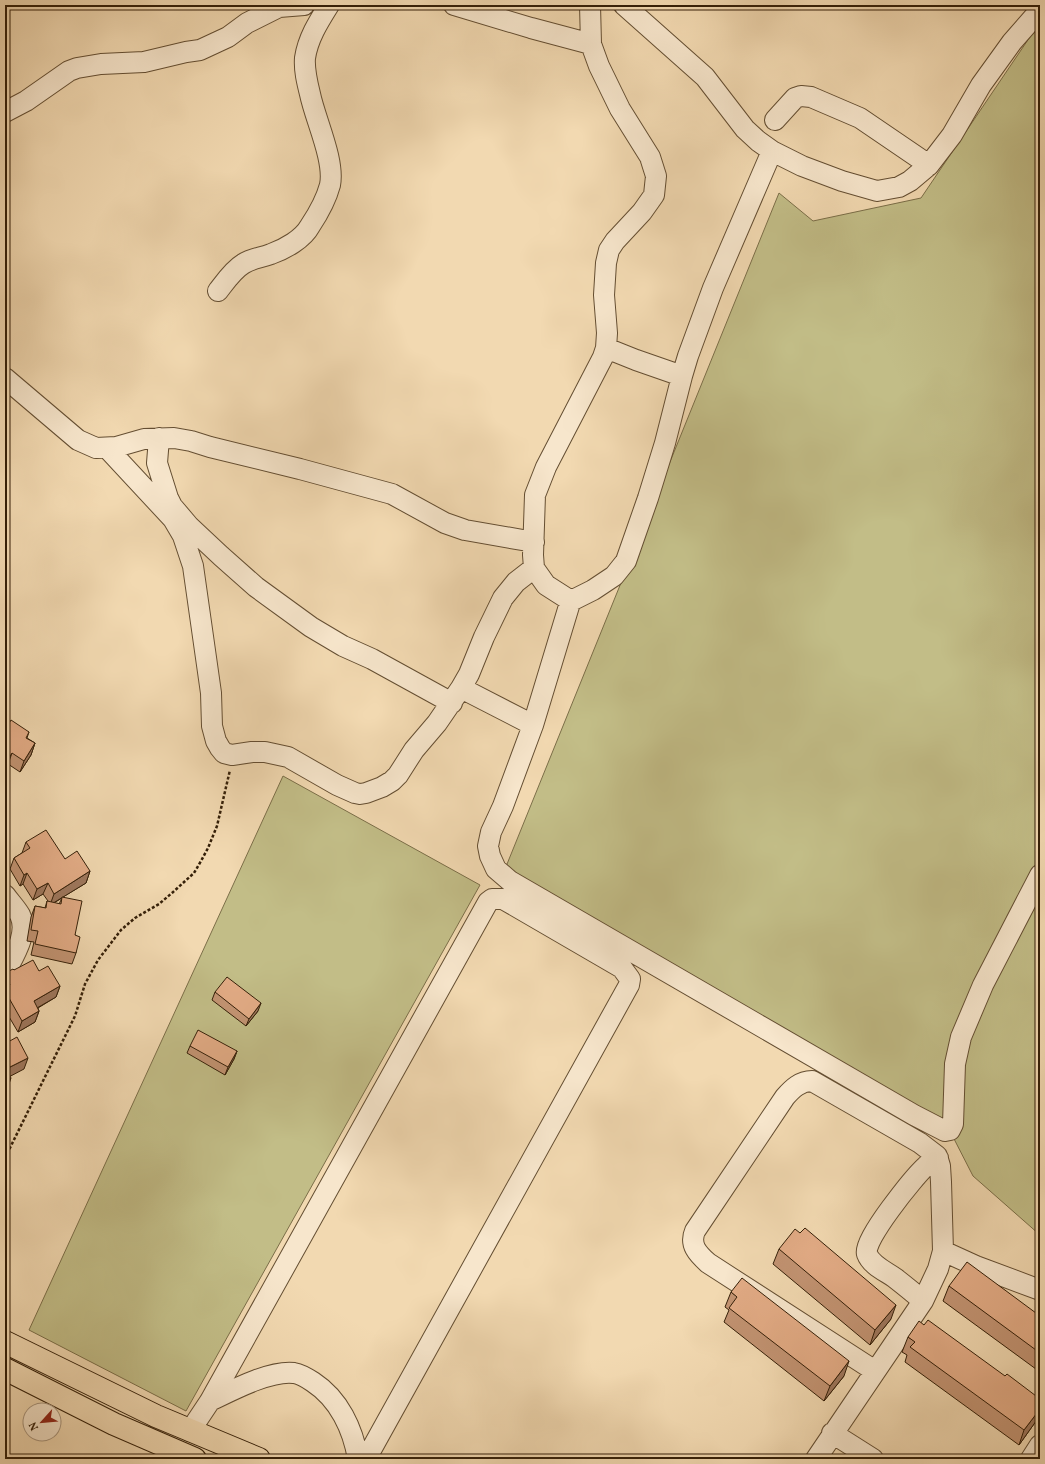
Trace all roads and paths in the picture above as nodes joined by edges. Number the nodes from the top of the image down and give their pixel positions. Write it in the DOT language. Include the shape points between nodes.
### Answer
graph roads {
  1 [pos="304,5"];
  2 [pos="329,5"];
  3 [pos="454,5"];
  4 [pos="590,5"];
  5 [pos="624,5"];
  6 [pos="1040,10"];
  7 [pos="592,44"];
  8 [pos="5,112"];
  9 [pos="775,120"];
  10 [pos="772,151"];
  11 [pos="929,165"];
  12 [pos="218,291"];
  13 [pos="606,348"];
  14 [pos="682,376"];
  15 [pos="5,378"];
  16 [pos="159,438"];
  17 [pos="107,448"];
  18 [pos="534,542"];
  19 [pos="534,568"];
  20 [pos="572,601"];
  21 [pos="456,695"];
  22 [pos="533,725"];
  23 [pos="232,755"];
  24 [pos="1040,875"];
  25 [pos="5,895"];
  26 [pos="5,973"];
  27 [pos="5,1158"];
  28 [pos="938,1158"];
  29 [pos="943,1251"];
  30 [pos="1040,1290"];
  31 [pos="921,1314"];
  32 [pos="5,1342"];
  33 [pos="5,1369"];
  34 [pos="875,1371"];
  35 [pos="210,1401"];
  36 [pos="190,1431"];
  37 [pos="832,1433"];
  38 [pos="1040,1444"];
  39 [pos="195,1459"];
  40 [pos="259,1459"];
  41 [pos="358,1459"];
  42 [pos="366,1459"];
  43 [pos="816,1459"];
  44 [pos="873,1459"];
  45 [pos="1030,1459"];
  1 -- 8 [label="street" via="279,7 200,50 144,62 77,68"];
  2 -- 12 [label="street" via="312,35 305,60 313,110 330,165 330,184 326,195 302,236 283,249 241,265"];
  3 -- 7 [label="street"];
  4 -- 7 [label="street"];
  5 -- 10 [label="street" via="700,72 745,129"];
  6 -- 11 [label="street" via="1012,42 981,85 952,135"];
  7 -- 13 [label="street" via="599,66 620,109 650,157 656,176 654,195 609,250 604,295"];
  9 -- 11 [label="street" via="795,98 811,97 860,118"];
  10 -- 11 [label="street" via="821,174 876,191 899,187 910,182"];
  10 -- 14 [label="street" via="713,288"];
  13 -- 14 [label="street"];
  13 -- 18 [label="street" via="538,486 534,504"];
  14 -- 20 [label="street" via="663,450 626,561 605,584"];
  15 -- 17 [label="street" via="78,440 96,448"];
  16 -- 17 [label="street"];
  16 -- 18 [label="street" via="191,441 370,487 392,494 445,523 464,530"];
  16 -- 21 [label="street" via="157,462 172,506 189,526 256,587 311,627 343,646"];
  17 -- 23 [label="street" via="169,513 179,527 193,566 211,693 212,726 220,748 224,753"];
  18 -- 19 [label="street"];
  19 -- 20 [label="street" via="546,585"];
  19 -- 21 [label="street" via="516,582 503,598 469,674"];
  20 -- 22 [label="street"];
  21 -- 22 [label="street"];
  21 -- 23 [label="street" via="398,775 382,787 366,793 350,791 279,754 259,752"];
  22 -- 24 [label="street" via="488,846 496,869 510,881 564,913 945,1131 950,1130 952,1124 955,1064 961,1037 983,985"];
  23 -- 27 [label="path" via="216,826 201,862 184,883 121,930 104,951 85,984 75,1016"];
  25 -- 26 [label="street" via="16,908 22,928 21,938"];
  28 -- 29 [label="street" via="942,1182"];
  28 -- 31 [label="street" via="924,1167 907,1187 875,1230 866,1249 868,1256 894,1278"];
  28 -- 34 [label="street" via="920,1143 812,1081 803,1083 792,1089 785,1098 692,1237 694,1247 708,1263"];
  29 -- 30 [label="street"];
  29 -- 31 [label="street"];
  31 -- 34 [label="street"];
  32 -- 36 [label="main road" via="100,1390"];
  33 -- 39 [label="main road" via="114,1424"];
  34 -- 37 [label="street"];
  35 -- 36 [label="street"];
  35 -- 41 [label="street" via="244,1385 274,1375 294,1373 307,1378 329,1394 340,1409 349,1428"];
  35 -- 42 [label="street" via="488,902 492,899 503,899 622,968 630,979 629,985"];
  36 -- 40 [label="main road"];
  37 -- 43 [label="street"];
  37 -- 44 [label="street"];
  38 -- 45 [label="street"];
}
